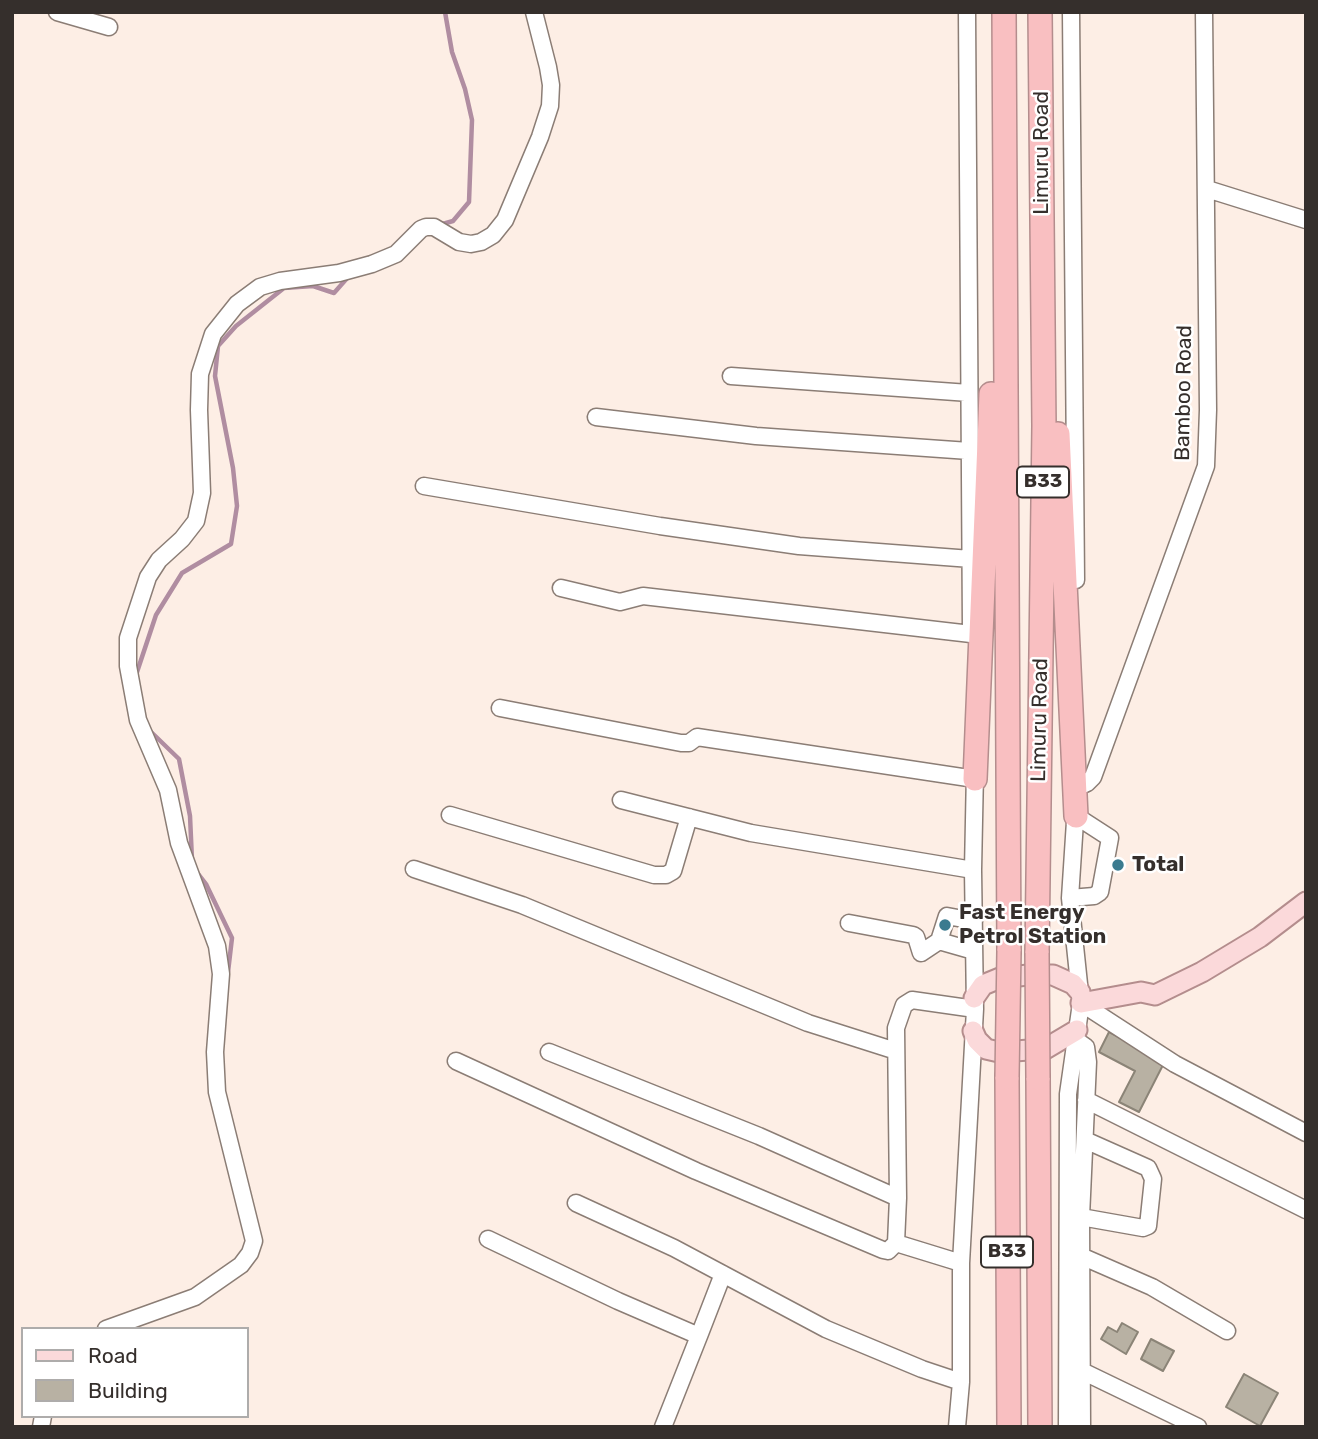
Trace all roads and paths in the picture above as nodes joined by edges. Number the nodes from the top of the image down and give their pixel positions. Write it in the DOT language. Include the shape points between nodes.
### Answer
graph roads {
  1 [pos="57,12"];
  2 [pos="534,12"];
  3 [pos="967,12"];
  4 [pos="1004,12"];
  5 [pos="1040,12"];
  6 [pos="1071,12"];
  7 [pos="1204,12"];
  8 [pos="109,27"];
  9 [pos="1041,71"];
  10 [pos="1004,82"];
  11 [pos="1207,189"];
  12 [pos="1306,220"];
  13 [pos="731,376"];
  14 [pos="969,393"];
  15 [pos="596,416"];
  16 [pos="969,451"];
  17 [pos="424,486"];
  18 [pos="971,559"];
  19 [pos="561,588"];
  20 [pos="971,634"];
  21 [pos="500,708"];
  22 [pos="975,779"];
  23 [pos="1076,788"];
  24 [pos="621,800"];
  25 [pos="450,815"];
  26 [pos="1076,816"];
  27 [pos="690,817"];
  28 [pos="414,869"];
  29 [pos="973,870"];
  30 [pos="1070,898"];
  31 [pos="1306,902"];
  32 [pos="974,920"];
  33 [pos="849,923"];
  34 [pos="939,941"];
  35 [pos="974,951"];
  36 [pos="1080,998"];
  37 [pos="974,1003"];
  38 [pos="974,1031"];
  39 [pos="1076,1035"];
  40 [pos="896,1051"];
  41 [pos="549,1052"];
  42 [pos="457,1061"];
  43 [pos="1086,1100"];
  44 [pos="1306,1133"];
  45 [pos="1085,1140"];
  46 [pos="898,1198"];
  47 [pos="576,1203"];
  48 [pos="1306,1210"];
  49 [pos="1081,1217"];
  50 [pos="488,1239"];
  51 [pos="896,1243"];
  52 [pos="1081,1256"];
  53 [pos="961,1263"];
  54 [pos="723,1275"];
  55 [pos="112,1327"];
  56 [pos="1227,1331"];
  57 [pos="699,1335"];
  58 [pos="1082,1371"];
  59 [pos="961,1382"];
  60 [pos="663,1427"];
  61 [pos="957,1427"];
  62 [pos="1009,1427"];
  63 [pos="1040,1427"];
  64 [pos="1067,1427"];
  65 [pos="1082,1427"];
  66 [pos="1198,1427"];
  1 -- 8 [label="street"];
  2 -- 55 [label="street" via="548,67 550,106 505,220 493,235 471,244 426,227 396,254 372,264 260,287 237,304 213,334 200,374 202,493 195,521 148,577 128,638 128,666 138,720 168,790 179,843 218,946 217,1092 254,1241 241,1265 195,1297"];
  3 -- 14 [label="street"];
  4 -- 10 [label="highway, Limuru Road / B33"];
  5 -- 9 [label="highway, Limuru Road / B33"];
  6 -- 23 [label="street"];
  7 -- 11 [label="street, Bamboo Road"];
  9 -- 26 [label="highway"];
  9 -- 63 [label="highway, Limuru Road / B33, bridge"];
  10 -- 22 [label="highway"];
  10 -- 62 [label="highway, Limuru Road / B33, bridge"];
  11 -- 12 [label="street"];
  11 -- 23 [label="street, Bamboo Road" via="1206,466 1093,777"];
  13 -- 14 [label="street"];
  14 -- 16 [label="street"];
  15 -- 16 [label="street" via="756,436"];
  16 -- 18 [label="street"];
  17 -- 18 [label="street" via="799,546"];
  18 -- 20 [label="street"];
  19 -- 20 [label="street" via="620,603 643,596"];
  20 -- 22 [label="street"];
  21 -- 22 [label="street" via="681,743 697,737"];
  22 -- 29 [label="street"];
  23 -- 26 [label="street"];
  24 -- 27 [label="street"];
  25 -- 27 [label="street" via="642,872 666,875 673,871"];
  26 -- 30 [label="street"];
  26 -- 30 [label="street" via="1110,838 1100,892"];
  27 -- 29 [label="street" via="751,833"];
  28 -- 40 [label="street" via="522,905 808,1023"];
  29 -- 32 [label="street"];
  30 -- 36 [label="street"];
  31 -- 36 [label="main road" via="1260,937 1155,995 1141,992"];
  32 -- 34 [label="street" via="947,916"];
  32 -- 35 [label="street"];
  33 -- 34 [label="street" via="913,935 921,953"];
  34 -- 35 [label="street"];
  35 -- 37 [label="street"];
  36 -- 37 [label="main road" via="1073,984 1053,975 1028,975 983,985"];
  36 -- 39 [label="street"];
  36 -- 44 [label="street" via="1175,1064"];
  37 -- 38 [label="street"];
  37 -- 40 [label="street" via="912,1000 899,1014"];
  38 -- 39 [label="main road" via="986,1049 999,1052 1045,1049"];
  38 -- 53 [label="street"];
  39 -- 43 [label="street" via="1087,1052"];
  39 -- 64 [label="street" via="1068,1094"];
  40 -- 46 [label="street"];
  41 -- 46 [label="street" via="759,1136"];
  42 -- 51 [label="street" via="883,1250"];
  43 -- 45 [label="street"];
  43 -- 48 [label="street"];
  45 -- 49 [label="street"];
  45 -- 49 [label="street" via="1148,1168 1153,1179 1148,1226"];
  46 -- 51 [label="street"];
  47 -- 54 [label="street"];
  49 -- 52 [label="street"];
  50 -- 57 [label="street"];
  51 -- 53 [label="street"];
  52 -- 56 [label="street" via="1152,1287"];
  52 -- 58 [label="street"];
  53 -- 59 [label="street"];
  54 -- 57 [label="street"];
  54 -- 59 [label="street" via="826,1329"];
  57 -- 60 [label="street"];
  58 -- 65 [label="street"];
  58 -- 66 [label="street"];
  59 -- 61 [label="street"];
}
